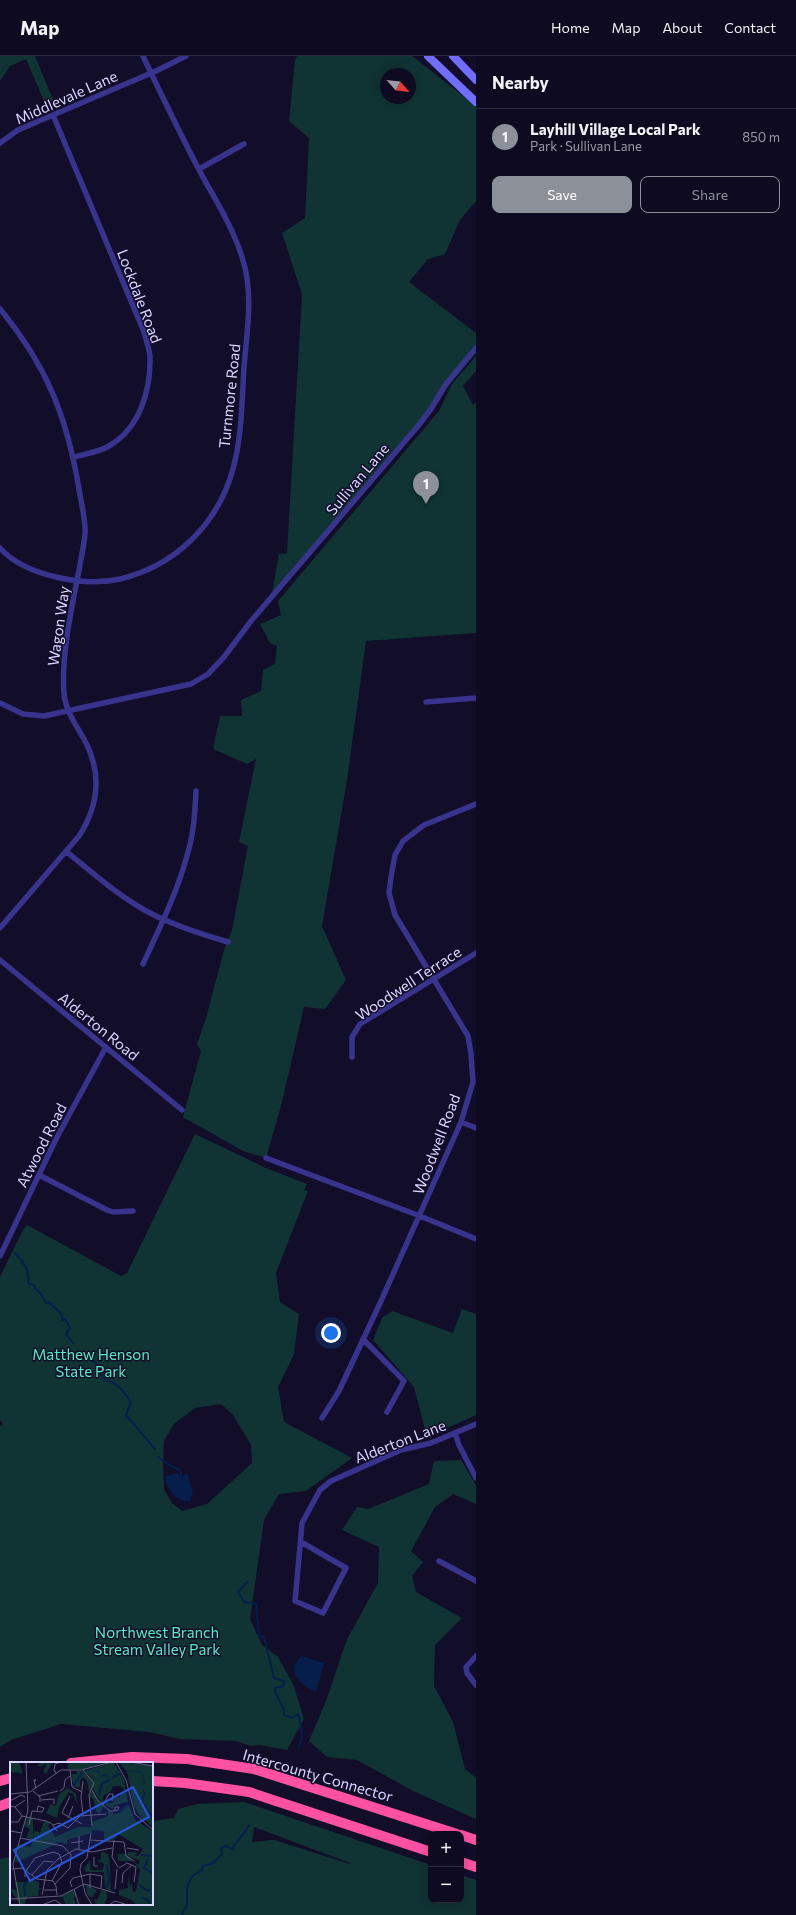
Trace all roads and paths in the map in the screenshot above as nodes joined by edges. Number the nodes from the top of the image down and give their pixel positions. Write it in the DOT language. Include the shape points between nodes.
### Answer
graph roads {
  1 [pos="143,56"];
  2 [pos="186,56"];
  3 [pos="428,56"];
  4 [pos="453,56"];
  5 [pos="151,73"];
  6 [pos="476,80"];
  7 [pos="476,102"];
  8 [pos="53,115"];
  9 [pos="0,143"];
  10 [pos="244,144"];
  11 [pos="199,170"];
  12 [pos="0,309"];
  13 [pos="476,348"];
  14 [pos="74,457"];
  15 [pos="0,548"];
  16 [pos="77,580"];
  17 [pos="476,698"];
  18 [pos="426,702"];
  19 [pos="0,703"];
  20 [pos="68,711"];
  21 [pos="196,791"];
  22 [pos="476,804"];
  23 [pos="67,852"];
  24 [pos="163,919"];
  25 [pos="0,928"];
  26 [pos="228,942"];
  27 [pos="476,953"];
  28 [pos="0,960"];
  29 [pos="144,964"];
  30 [pos="434,979"];
  31 [pos="106,1047"];
  32 [pos="352,1057"];
  33 [pos="182,1110"];
  34 [pos="461,1122"];
  35 [pos="476,1128"];
  36 [pos="266,1158"];
  37 [pos="39,1175"];
  38 [pos="133,1211"];
  39 [pos="420,1216"];
  40 [pos="476,1240"];
  41 [pos="0,1256"];
  42 [pos="363,1339"];
  43 [pos="387,1412"];
  44 [pos="322,1418"];
  45 [pos="476,1424"];
  46 [pos="455,1433"];
  47 [pos="476,1478"];
  48 [pos="300,1542"];
  49 [pos="440,1561"];
  50 [pos="476,1581"];
  51 [pos="476,1656"];
  52 [pos="476,1685"];
  53 [pos="81,1762"];
  54 [pos="10,1778"];
  55 [pos="0,1781"];
  56 [pos="153,1781"];
  57 [pos="10,1802"];
  58 [pos="0,1806"];
  59 [pos="448,1831"];
  60 [pos="464,1836"];
  61 [pos="476,1840"];
  62 [pos="428,1851"];
  63 [pos="464,1863"];
  64 [pos="476,1867"];
  1 -- 5 [label="street, Turnmore Road"];
  2 -- 5 [label="street, Middlevale Lane"];
  3 -- 7 [label="main road"];
  4 -- 6 [label="main road"];
  5 -- 8 [label="street, Middlevale Lane"];
  5 -- 11 [label="street, Turnmore Road"];
  8 -- 9 [label="street, Middlevale Lane" via="18,130"];
  8 -- 14 [label="street, Lockdale Road" via="144,332 150,355 144,402 133,423 108,447"];
  10 -- 11 [label="street"];
  11 -- 16 [label="street, Turnmore Road" via="232,228 243,258 250,303 233,468 222,497 209,519 192,540 176,554 137,575 114,580"];
  12 -- 14 [label="street, Wagon Way" via="20,334 41,368 64,421"];
  13 -- 20 [label="street, Sullivan Lane" via="446,384 418,426 208,674 191,684"];
  14 -- 16 [label="street, Wagon Way" via="86,533"];
  15 -- 16 [label="street, Turnmore Road" via="21,565 48,576"];
  16 -- 20 [label="street, Wagon Way" via="63,669"];
  17 -- 18 [label="street"];
  19 -- 20 [label="street, Sullivan Lane" via="22,714 44,716"];
  20 -- 23 [label="street, Wagon Way" via="91,754 96,781 95,799 88,821"];
  21 -- 24 [label="street" via="188,851 178,884"];
  22 -- 30 [label="street, Woodwell Road" via="424,825 402,841 395,855 389,893 395,915"];
  23 -- 24 [label="street" via="120,894"];
  23 -- 25 [label="street, Wagon Way"];
  24 -- 26 [label="street"];
  24 -- 29 [label="street"];
  27 -- 30 [label="street, Woodwell Terrace"];
  28 -- 31 [label="street, Alderton Road"];
  30 -- 32 [label="street, Woodwell Terrace" via="360,1024 352,1036"];
  30 -- 34 [label="street, Woodwell Road" via="468,1036 473,1082"];
  31 -- 33 [label="street, Alderton Road"];
  31 -- 37 [label="street, Atwood Road"];
  34 -- 35 [label="street"];
  34 -- 39 [label="street, Woodwell Road"];
  36 -- 39 [label="street"];
  37 -- 38 [label="street" via="107,1210"];
  37 -- 41 [label="street, Atwood Road"];
  39 -- 40 [label="street"];
  39 -- 42 [label="street, Woodwell Road"];
  42 -- 43 [label="street" via="404,1381"];
  42 -- 44 [label="street, Woodwell Road" via="339,1391"];
  45 -- 46 [label="street, Alderton Lane"];
  46 -- 47 [label="street"];
  46 -- 48 [label="street, Alderton Lane" via="431,1443 401,1450 331,1481 320,1490 302,1523"];
  48 -- 48 [label="street, Alderton Lane" via="295,1601 323,1613 346,1568"];
  49 -- 50 [label="street"];
  51 -- 52 [label="street" via="466,1667 467,1673"];
  53 -- 59 [label="highway, Intercounty Connector" via="132,1757 187,1759 254,1769"];
  54 -- 55 [label="highway"];
  56 -- 62 [label="highway" via="249,1792"];
  57 -- 58 [label="highway"];
  60 -- 61 [label="highway"];
  63 -- 64 [label="highway"];
}
